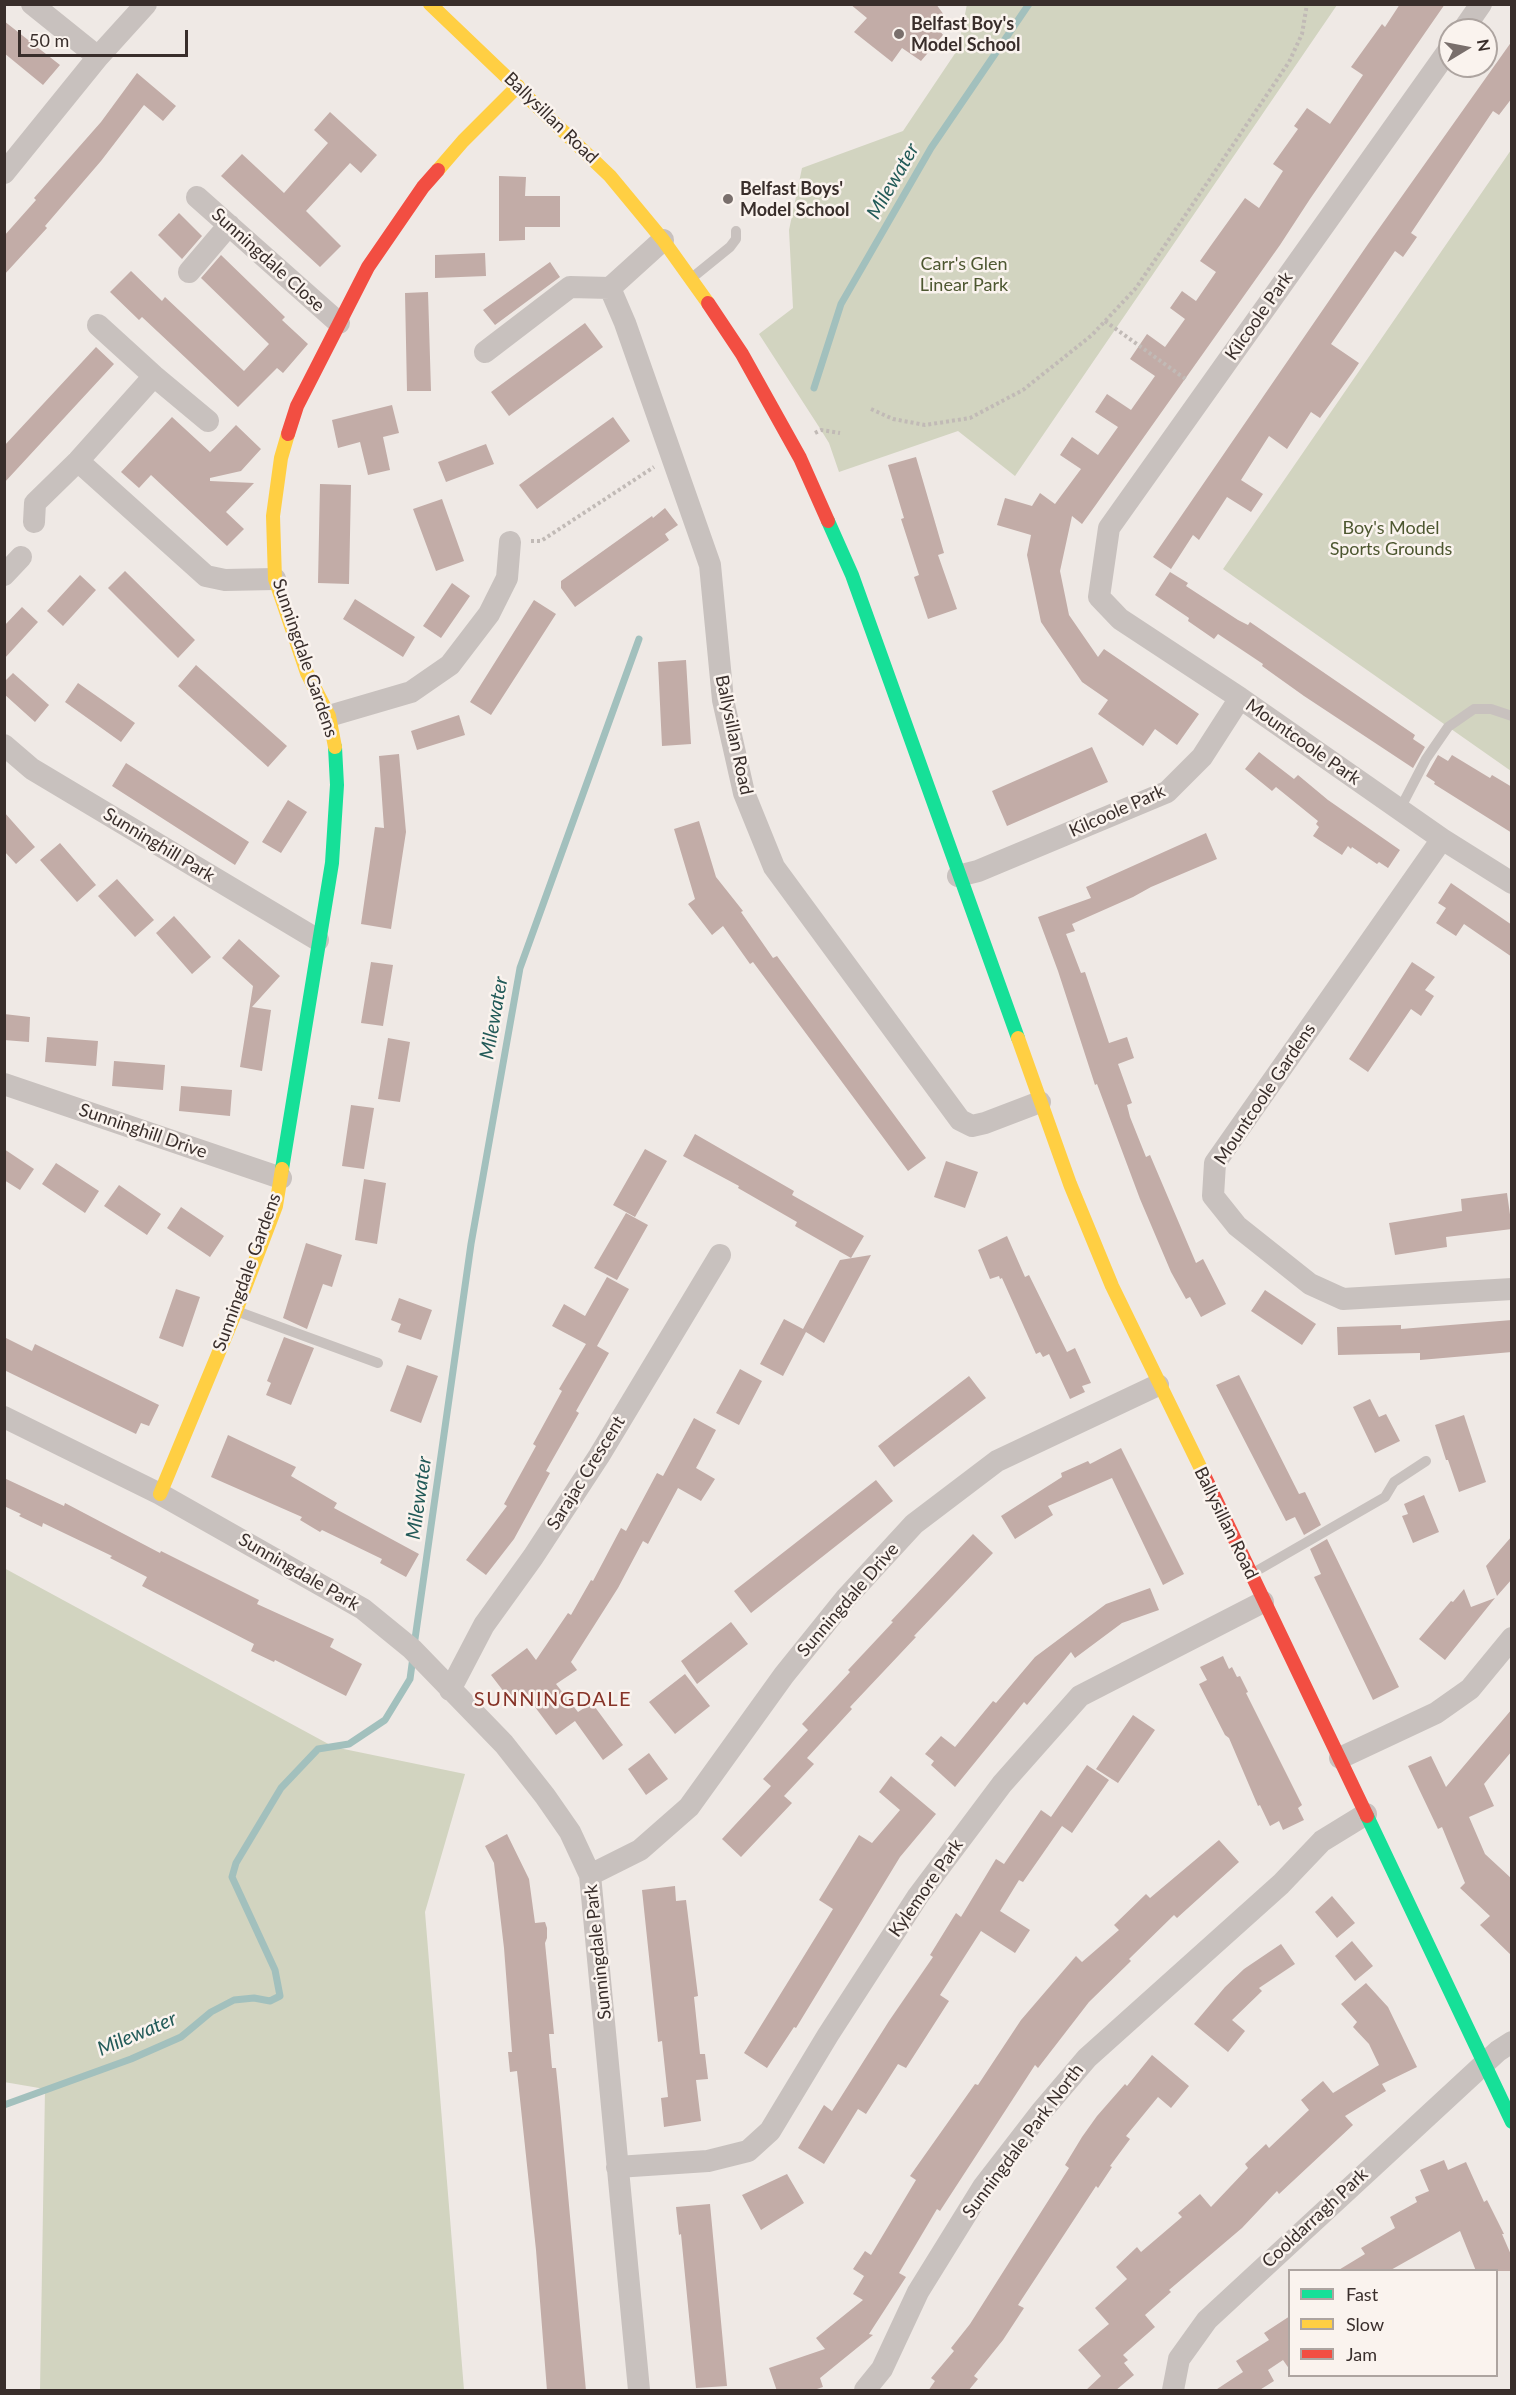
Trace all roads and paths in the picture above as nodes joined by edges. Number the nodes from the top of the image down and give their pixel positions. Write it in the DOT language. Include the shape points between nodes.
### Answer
graph roads {
  1 [pos="32,4"];
  2 [pos="146,4"];
  3 [pos="430,4"];
  4 [pos="1307,4"];
  5 [pos="1481,4"];
  6 [pos="1471,18"];
  7 [pos="98,57"];
  8 [pos="1438,65"];
  9 [pos="518,86"];
  10 [pos="4,173"];
  11 [pos="197,196"];
  12 [pos="229,225"];
  13 [pos="736,231"];
  14 [pos="663,240"];
  15 [pos="189,272"];
  16 [pos="691,278"];
  17 [pos="610,288"];
  18 [pos="1105,321"];
  19 [pos="339,323"];
  20 [pos="98,325"];
  21 [pos="485,352"];
  22 [pos="154,376"];
  23 [pos="1205,392"];
  24 [pos="872,409"];
  25 [pos="208,421"];
  26 [pos="672,455"];
  27 [pos="78,461"];
  28 [pos="34,522"];
  29 [pos="510,542"];
  30 [pos="21,557"];
  31 [pos="4,575"];
  32 [pos="275,579"];
  33 [pos="1099,597"];
  34 [pos="1240,698"];
  35 [pos="329,716"];
  36 [pos="1512,716"];
  37 [pos="4,745"];
  38 [pos="1400,809"];
  39 [pos="1442,839"];
  40 [pos="958,876"];
  41 [pos="1512,883"];
  42 [pos="318,940"];
  43 [pos="4,1084"];
  44 [pos="1040,1102"];
  45 [pos="281,1178"];
  46 [pos="720,1255"];
  47 [pos="1512,1289"];
  48 [pos="236,1311"];
  49 [pos="378,1363"];
  50 [pos="1158,1385"];
  51 [pos="4,1417"];
  52 [pos="1426,1461"];
  53 [pos="160,1494"];
  54 [pos="1251,1575"];
  55 [pos="1263,1602"];
  56 [pos="1512,1638"];
  57 [pos="450,1690"];
  58 [pos="1340,1758"];
  59 [pos="1366,1814"];
  60 [pos="590,1875"];
  61 [pos="1512,2042"];
  62 [pos="1484,2064"];
  63 [pos="1512,2122"];
  64 [pos="617,2167"];
  65 [pos="639,2391"];
  66 [pos="865,2391"];
  67 [pos="1173,2391"];
  1 -- 7 [label="street"];
  2 -- 7 [label="street"];
  3 -- 9 [label="main road, Ballysillan Road"];
  4 -- 18 [label="path" via="1302,34 1289,62 1136,288"];
  5 -- 6 [label="street"];
  7 -- 10 [label="street"];
  8 -- 23 [label="street, Kilcoole Park"];
  9 -- 14 [label="main road, Ballysillan Road" via="610,176"];
  9 -- 19 [label="main road, Sunningdale Gardens" via="423,187 368,267"];
  11 -- 12 [label="street, Sunningdale Close"];
  12 -- 15 [label="street"];
  12 -- 19 [label="street, Sunningdale Close"];
  13 -- 16 [label="lane" via="730,247"];
  14 -- 16 [label="main road, Ballysillan Road"];
  14 -- 17 [label="street"];
  16 -- 40 [label="main road, Ballysillan Road" via="742,354 824,508 852,575"];
  17 -- 21 [label="street" via="570,287"];
  17 -- 26 [label="street, Ballysillan Road"];
  18 -- 23 [label="path"];
  18 -- 24 [label="path" via="1023,390 970,418 925,425 893,419"];
  19 -- 32 [label="main road, Sunningdale Gardens" via="297,406 281,458 273,516"];
  20 -- 22 [label="street"];
  22 -- 25 [label="street"];
  22 -- 27 [label="street"];
  23 -- 33 [label="street, Kilcoole Park" via="1109,528"];
  26 -- 29 [label="path" via="541,541"];
  26 -- 44 [label="street, Ballysillan Road" via="710,565 723,700 744,793 774,867 960,1120 972,1126"];
  27 -- 28 [label="street" via="35,503"];
  27 -- 32 [label="street" via="206,576 225,580"];
  29 -- 35 [label="street" via="507,578 489,614 450,665 411,692"];
  30 -- 31 [label="street"];
  32 -- 35 [label="main road, Sunningdale Gardens" via="308,673"];
  33 -- 34 [label="street, Mountcoole Park" via="1120,619"];
  34 -- 38 [label="street, Mountcoole Park"];
  34 -- 40 [label="street, Kilcoole Park" via="1202,757 1167,792"];
  35 -- 42 [label="main road, Sunningdale Gardens" via="336,750 337,785 332,863"];
  36 -- 38 [label="lane" via="1491,709 1474,709 1448,727"];
  37 -- 42 [label="street, Sunninghill Park" via="32,769"];
  38 -- 39 [label="street, Mountcoole Park"];
  39 -- 41 [label="street, Mountcoole Park"];
  39 -- 47 [label="street, Mountcoole Gardens" via="1215,1163 1213,1196 1237,1226 1310,1284 1343,1299"];
  40 -- 44 [label="main road, Ballysillan Road"];
  42 -- 45 [label="main road, Sunningdale Gardens"];
  43 -- 45 [label="street, Sunninghill Drive"];
  44 -- 50 [label="main road, Ballysillan Road" via="1112,1286"];
  45 -- 48 [label="main road, Sunningdale Gardens" via="276,1206"];
  46 -- 57 [label="street, Sarajac Crescent" via="599,1456 484,1625"];
  48 -- 49 [label="lane"];
  48 -- 53 [label="main road, Sunningdale Gardens"];
  50 -- 54 [label="main road, Ballysillan Road"];
  50 -- 60 [label="street, Sunningdale Drive" via="997,1461 914,1524 846,1598 784,1675 689,1807 640,1850"];
  51 -- 53 [label="street, Sunningdale Park"];
  52 -- 54 [label="lane" via="1394,1482 1385,1497"];
  53 -- 57 [label="street, Sunningdale Park" via="363,1609 419,1657"];
  54 -- 55 [label="main road, Ballysillan Road"];
  55 -- 58 [label="main road, Ballysillan Road"];
  55 -- 64 [label="street, Kylemore Park" via="1080,1696 1002,1784 918,1896 770,2131 748,2151 708,2162"];
  56 -- 58 [label="street" via="1470,1689 1436,1713"];
  57 -- 60 [label="street, Sunningdale Park" via="504,1744 546,1796 570,1832"];
  58 -- 59 [label="main road, Ballysillan Road"];
  59 -- 62 [label="main road, Ballysillan Road"];
  59 -- 66 [label="street, Sunningdale Park North" via="1322,1841 1281,1884 1087,2058 983,2187 918,2292 882,2369"];
  60 -- 64 [label="street, Sunningdale Park"];
  61 -- 62 [label="street, Cooldarragh Park"];
  62 -- 63 [label="main road, Ballysillan Road"];
  62 -- 67 [label="street, Cooldarragh Park" via="1207,2320 1179,2359"];
  64 -- 65 [label="street, Sunningdale Park"];
}
